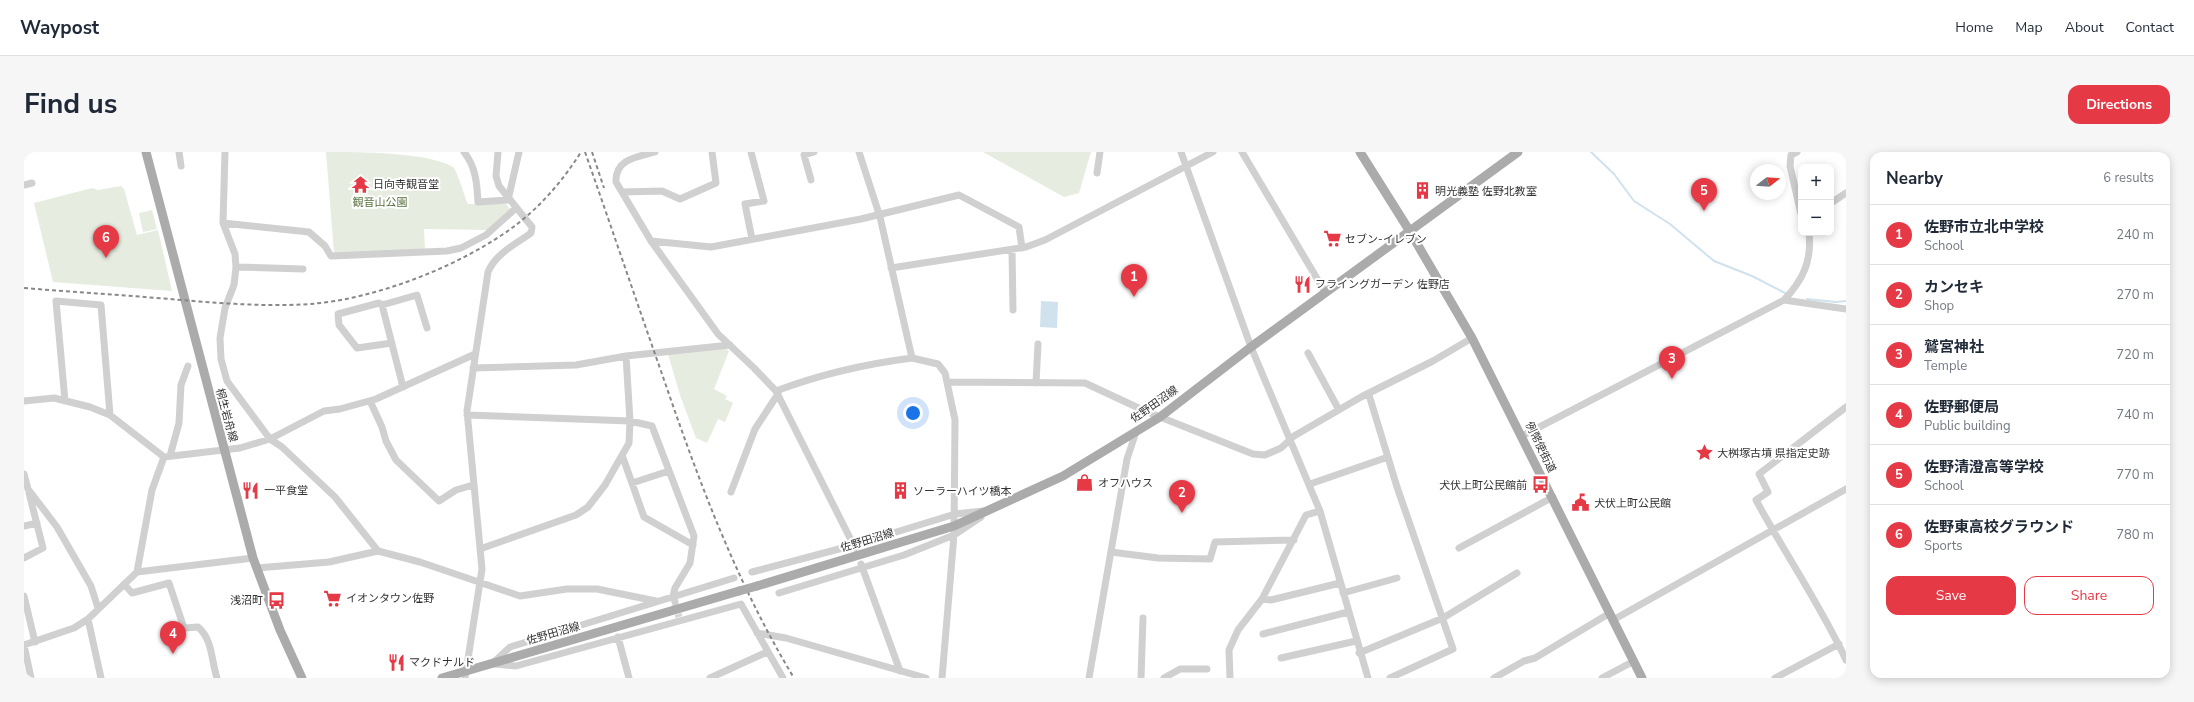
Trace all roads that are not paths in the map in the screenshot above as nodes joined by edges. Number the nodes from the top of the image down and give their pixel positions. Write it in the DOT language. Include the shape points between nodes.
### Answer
graph roads {
  1 [pos="146,152"];
  2 [pos="179,152"];
  3 [pos="225,152"];
  4 [pos="464,152"];
  5 [pos="498,152"];
  6 [pos="519,152"];
  7 [pos="655,152"];
  8 [pos="712,152"];
  9 [pos="751,152"];
  10 [pos="814,152"];
  11 [pos="859,152"];
  12 [pos="1100,152"];
  13 [pos="1181,152"];
  14 [pos="1213,152"];
  15 [pos="1242,152"];
  16 [pos="1360,152"];
  17 [pos="1518,152"];
  18 [pos="1797,152"];
  19 [pos="181,166"];
  20 [pos="1186,167"];
  21 [pos="1098,173"];
  22 [pos="811,180"];
  23 [pos="32,183"];
  24 [pos="24,185"];
  25 [pos="622,192"];
  26 [pos="1846,194"];
  27 [pos="508,200"];
  28 [pos="1798,201"];
  29 [pos="1834,201"];
  30 [pos="516,208"];
  31 [pos="879,214"];
  32 [pos="223,223"];
  33 [pos="1409,230"];
  34 [pos="1809,236"];
  35 [pos="752,239"];
  36 [pos="651,241"];
  37 [pos="1022,248"];
  38 [pos="1012,250"];
  39 [pos="236,267"];
  40 [pos="891,268"];
  41 [pos="303,269"];
  42 [pos="1325,292"];
  43 [pos="1784,300"];
  44 [pos="382,305"];
  45 [pos="1846,309"];
  46 [pos="1013,310"];
  47 [pos="427,328"];
  48 [pos="1472,338"];
  49 [pos="392,343"];
  50 [pos="1038,344"];
  51 [pos="730,345"];
  52 [pos="1251,347"];
  53 [pos="1308,353"];
  54 [pos="475,354"];
  55 [pos="626,356"];
  56 [pos="912,358"];
  57 [pos="188,366"];
  58 [pos="473,368"];
  59 [pos="948,382"];
  60 [pos="1036,383"];
  61 [pos="403,387"];
  62 [pos="777,393"];
  63 [pos="1369,394"];
  64 [pos="24,401"];
  65 [pos="65,401"];
  66 [pos="370,401"];
  67 [pos="1846,407"];
  68 [pos="1339,410"];
  69 [pos="110,415"];
  70 [pos="467,416"];
  71 [pos="1160,417"];
  72 [pos="630,421"];
  73 [pos="1136,432"];
  74 [pos="1522,436"];
  75 [pos="270,438"];
  76 [pos="1290,440"];
  77 [pos="224,451"];
  78 [pos="622,455"];
  79 [pos="167,457"];
  80 [pos="1388,457"];
  81 [pos="669,471"];
  82 [pos="24,474"];
  83 [pos="632,483"];
  84 [pos="1310,484"];
  85 [pos="473,485"];
  86 [pos="28,489"];
  87 [pos="1846,489"];
  88 [pos="731,492"];
  89 [pos="1553,497"];
  90 [pos="991,510"];
  91 [pos="1320,511"];
  92 [pos="955,514"];
  93 [pos="37,523"];
  94 [pos="24,526"];
  95 [pos="954,531"];
  96 [pos="1772,531"];
  97 [pos="1294,540"];
  98 [pos="693,545"];
  99 [pos="854,547"];
  100 [pos="1459,548"];
  101 [pos="480,549"];
  102 [pos="378,551"];
  103 [pos="1111,552"];
  104 [pos="24,558"];
  105 [pos="253,558"];
  106 [pos="861,565"];
  107 [pos="257,568"];
  108 [pos="137,572"];
  109 [pos="752,572"];
  110 [pos="1517,573"];
  111 [pos="734,578"];
  112 [pos="1396,578"];
  113 [pos="1340,583"];
  114 [pos="124,584"];
  115 [pos="480,584"];
  116 [pos="779,593"];
  117 [pos="1343,593"];
  118 [pos="24,596"];
  119 [pos="674,599"];
  120 [pos="1262,599"];
  121 [pos="656,601"];
  122 [pos="98,608"];
  123 [pos="1348,612"];
  124 [pos="1612,617"];
  125 [pos="1143,618"];
  126 [pos="1443,618"];
  127 [pos="88,619"];
  128 [pos="757,633"];
  129 [pos="1263,634"];
  130 [pos="618,637"];
  131 [pos="1356,641"];
  132 [pos="35,642"];
  133 [pos="1838,644"];
  134 [pos="24,645"];
  135 [pos="767,652"];
  136 [pos="1359,653"];
  137 [pos="1281,658"];
  138 [pos="1846,660"];
  139 [pos="1634,661"];
  140 [pos="492,664"];
  141 [pos="1208,669"];
  142 [pos="900,671"];
  143 [pos="465,675"];
  144 [pos="31,678"];
  145 [pos="101,678"];
  146 [pos="217,678"];
  147 [pos="302,678"];
  148 [pos="442,678"];
  149 [pos="629,678"];
  150 [pos="713,678"];
  151 [pos="783,678"];
  152 [pos="926,678"];
  153 [pos="942,678"];
  154 [pos="1089,678"];
  155 [pos="1141,678"];
  156 [pos="1164,678"];
  157 [pos="1230,678"];
  158 [pos="1368,678"];
  159 [pos="1390,678"];
  160 [pos="1494,678"];
  161 [pos="1602,678"];
  162 [pos="1642,678"];
  163 [pos="1775,678"];
  1 -- 77 [label="main road, 桐生岩舟線"];
  2 -- 19 [label="street"];
  3 -- 32 [label="street"];
  4 -- 27 [label="street" via="477,180 478,202"];
  5 -- 27 [label="street" via="496,176"];
  6 -- 27 [label="street"];
  7 -- 25 [label="street" via="627,160 618,167 615,174 616,182"];
  8 -- 25 [label="street" via="716,183 688,196 680,199 662,191"];
  9 -- 35 [label="street" via="764,201 745,204"];
  10 -- 22 [label="street" via="804,155"];
  11 -- 31 [label="street"];
  12 -- 21 [label="street"];
  13 -- 20 [label="street"];
  14 -- 20 [label="street"];
  15 -- 42 [label="street"];
  16 -- 33 [label="main road, 例幣使街道"];
  17 -- 33 [label="main road, 佐野田沼線"];
  18 -- 28 [label="street" via="1791,155 1790,166"];
  20 -- 37 [label="street" via="1045,240"];
  20 -- 52 [label="street"];
  23 -- 24 [label="street"];
  25 -- 36 [label="street"];
  26 -- 29 [label="street"];
  27 -- 30 [label="street"];
  30 -- 32 [label="street" via="486,235 469,245 447,251 376,255 331,256 325,246 309,232"];
  30 -- 54 [label="street" via="532,227 531,233 492,263 488,272"];
  31 -- 35 [label="street"];
  31 -- 37 [label="street" via="959,195 1019,227"];
  31 -- 40 [label="street"];
  32 -- 39 [label="street" via="235,254"];
  33 -- 42 [label="main road, 佐野田沼線"];
  33 -- 48 [label="main road, 例幣使街道"];
  34 -- 43 [label="street" via="1811,252 1804,272"];
  35 -- 36 [label="street" via="711,247"];
  36 -- 51 [label="street" via="718,334"];
  37 -- 38 [label="street"];
  38 -- 40 [label="street"];
  38 -- 46 [label="street"];
  39 -- 41 [label="street"];
  39 -- 75 [label="street" via="234,285 225,308 220,338 223,367 230,385"];
  40 -- 56 [label="street"];
  42 -- 52 [label="main road, 佐野田沼線"];
  43 -- 45 [label="street"];
  43 -- 74 [label="street"];
  44 -- 47 [label="street" via="417,295"];
  44 -- 49 [label="street"];
  44 -- 49 [label="street" via="338,314 339,325 357,348"];
  48 -- 63 [label="street"];
  48 -- 74 [label="main road, 例幣使街道"];
  49 -- 61 [label="street"];
  50 -- 60 [label="street"];
  51 -- 55 [label="street"];
  51 -- 62 [label="street"];
  52 -- 71 [label="main road, 佐野田沼線"];
  52 -- 76 [label="street"];
  53 -- 68 [label="street"];
  54 -- 58 [label="street"];
  54 -- 61 [label="street"];
  55 -- 58 [label="street" via="576,365"];
  55 -- 72 [label="street"];
  56 -- 59 [label="street" via="938,364"];
  56 -- 62 [label="street" via="861,365 812,377"];
  57 -- 79 [label="street" via="181,385 179,423"];
  58 -- 70 [label="street"];
  59 -- 60 [label="street"];
  59 -- 92 [label="street" via="955,420"];
  60 -- 71 [label="street" via="1092,384"];
  61 -- 66 [label="street"];
  62 -- 88 [label="street" via="755,429"];
  62 -- 99 [label="street"];
  63 -- 68 [label="street"];
  63 -- 80 [label="street"];
  64 -- 65 [label="street" via="54,398"];
  65 -- 69 [label="street"];
  65 -- 69 [label="street" via="56,301 101,305"];
  66 -- 75 [label="street" via="324,411"];
  66 -- 85 [label="street" via="396,460 439,501 456,490"];
  67 -- 96 [label="street" via="1759,474 1768,492 1756,500"];
  68 -- 76 [label="street"];
  69 -- 79 [label="street"];
  70 -- 72 [label="street"];
  70 -- 85 [label="street"];
  71 -- 73 [label="main road, 佐野田沼線"];
  71 -- 76 [label="street" via="1252,454 1265,455"];
  72 -- 78 [label="street" via="629,443"];
  72 -- 81 [label="street" via="652,426"];
  73 -- 90 [label="main road, 佐野田沼線" via="1063,476"];
  73 -- 103 [label="street" via="1127,460"];
  74 -- 89 [label="main road, 例幣使街道"];
  75 -- 77 [label="street"];
  75 -- 102 [label="street" via="335,497"];
  76 -- 84 [label="street"];
  77 -- 79 [label="street"];
  77 -- 105 [label="main road, 桐生岩舟線"];
  78 -- 83 [label="street"];
  78 -- 101 [label="street" via="605,485 588,507 576,515"];
  79 -- 108 [label="street" via="152,490"];
  80 -- 84 [label="street"];
  80 -- 126 [label="street"];
  81 -- 83 [label="street"];
  81 -- 98 [label="street" via="694,536"];
  82 -- 86 [label="street"];
  83 -- 98 [label="street" via="644,517"];
  84 -- 91 [label="street"];
  85 -- 101 [label="street"];
  86 -- 93 [label="street"];
  86 -- 122 [label="street" via="57,527 91,586"];
  87 -- 96 [label="street"];
  89 -- 100 [label="street"];
  89 -- 124 [label="main road, 例幣使街道"];
  90 -- 92 [label="street"];
  90 -- 95 [label="main road, 佐野田沼線"];
  91 -- 97 [label="street" via="1306,515"];
  91 -- 113 [label="street"];
  92 -- 95 [label="street"];
  92 -- 99 [label="street"];
  93 -- 94 [label="street"];
  93 -- 104 [label="street" via="43,548"];
  95 -- 106 [label="street" via="904,555"];
  95 -- 140 [label="main road, 佐野田沼線, bridge"];
  95 -- 153 [label="street"];
  96 -- 124 [label="street"];
  96 -- 133 [label="street" via="1801,575"];
  97 -- 103 [label="street" via="1216,542 1210,559 1158,558"];
  97 -- 120 [label="street"];
  98 -- 119 [label="street" via="690,563 675,588"];
  99 -- 109 [label="street"];
  101 -- 115 [label="street"];
  102 -- 107 [label="street" via="329,562"];
  102 -- 115 [label="street" via="420,562"];
  103 -- 154 [label="street"];
  105 -- 107 [label="main road, 桐生岩舟線"];
  105 -- 108 [label="street"];
  106 -- 116 [label="street"];
  106 -- 142 [label="street"];
  107 -- 147 [label="main road, 桐生岩舟線" via="280,630"];
  108 -- 114 [label="street"];
  110 -- 126 [label="street"];
  111 -- 119 [label="street"];
  112 -- 117 [label="street"];
  113 -- 117 [label="street"];
  113 -- 120 [label="street" via="1271,600"];
  114 -- 122 [label="street"];
  114 -- 146 [label="street" via="132,593 170,583 184,628 198,627 204,633 210,646"];
  115 -- 121 [label="street" via="520,596 597,589"];
  115 -- 143 [label="street"];
  117 -- 123 [label="street"];
  118 -- 132 [label="street"];
  119 -- 121 [label="street"];
  120 -- 157 [label="street" via="1238,630 1229,650"];
  121 -- 140 [label="street" via="510,647"];
  122 -- 127 [label="street"];
  123 -- 129 [label="street"];
  123 -- 131 [label="street"];
  124 -- 139 [label="main road, 例幣使街道"];
  124 -- 160 [label="street"];
  125 -- 155 [label="street"];
  126 -- 136 [label="street"];
  126 -- 159 [label="street" via="1453,649"];
  127 -- 132 [label="street" via="74,628"];
  127 -- 145 [label="street"];
  128 -- 130 [label="street" via="741,604"];
  128 -- 135 [label="street"];
  128 -- 142 [label="street" via="786,638"];
  130 -- 140 [label="street" via="516,666"];
  130 -- 149 [label="street"];
  131 -- 136 [label="street"];
  131 -- 137 [label="street"];
  132 -- 134 [label="street"];
  133 -- 138 [label="street"];
  133 -- 163 [label="street"];
  134 -- 144 [label="street"];
  135 -- 150 [label="street"];
  135 -- 151 [label="street"];
  136 -- 158 [label="street"];
  139 -- 161 [label="street"];
  139 -- 162 [label="main road, 例幣使街道"];
  140 -- 143 [label="main road, 佐野田沼線"];
  141 -- 156 [label="street" via="1180,669"];
  142 -- 152 [label="street"];
  143 -- 148 [label="main road, 佐野田沼線"];
}
